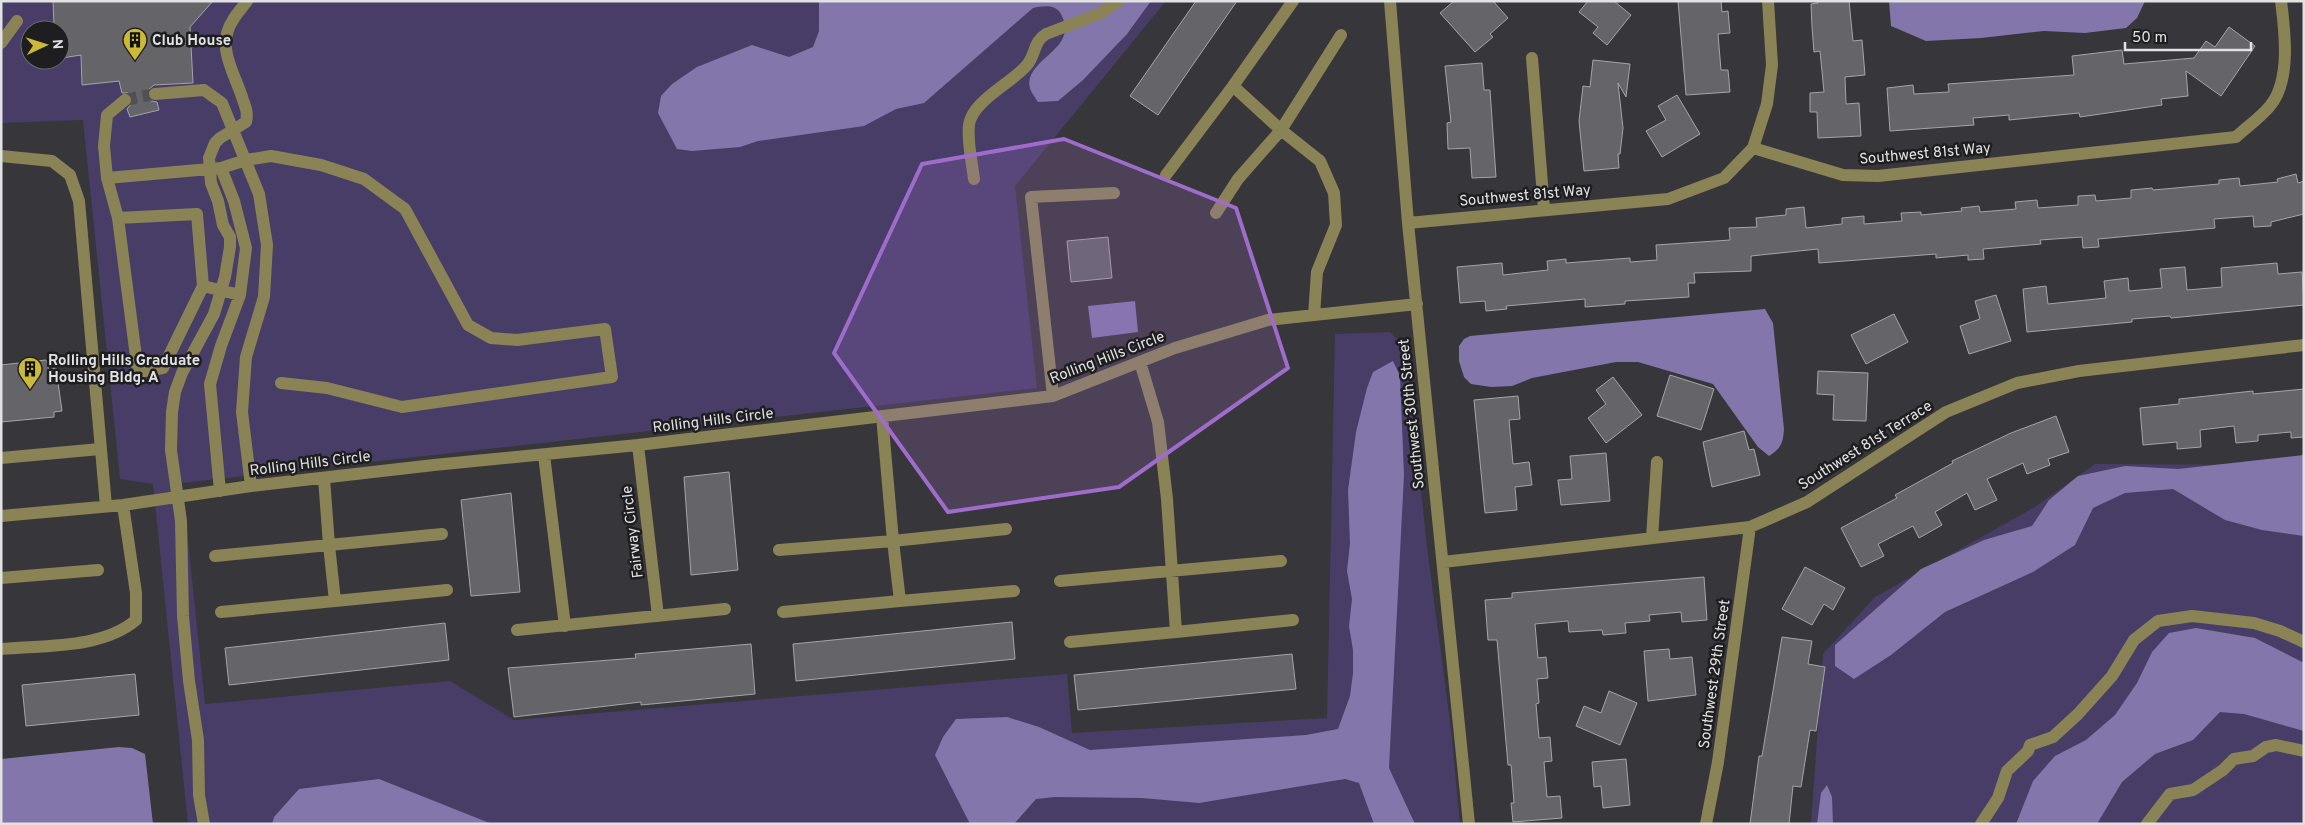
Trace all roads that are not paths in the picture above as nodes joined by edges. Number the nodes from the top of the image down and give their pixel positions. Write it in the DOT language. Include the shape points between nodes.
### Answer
graph roads {
  1 [pos="247,1"];
  2 [pos="1118,1"];
  3 [pos="1294,1"];
  4 [pos="1390,1"];
  5 [pos="1768,1"];
  6 [pos="2281,1"];
  7 [pos="17,21"];
  8 [pos="1342,35"];
  9 [pos="1,42"];
  10 [pos="1532,58"];
  11 [pos="1233,86"];
  12 [pos="155,94"];
  13 [pos="124,100"];
  14 [pos="235,130"];
  15 [pos="1281,130"];
  16 [pos="1753,148"];
  17 [pos="1,156"];
  18 [pos="246,160"];
  19 [pos="216,169"];
  20 [pos="1166,175"];
  21 [pos="108,178"];
  22 [pos="974,178"];
  23 [pos="1114,193"];
  24 [pos="1544,209"];
  25 [pos="1216,213"];
  26 [pos="118,218"];
  27 [pos="1408,223"];
  28 [pos="204,286"];
  29 [pos="222,290"];
  30 [pos="240,295"];
  31 [pos="1417,304"];
  32 [pos="1314,315"];
  33 [pos="2304,345"];
  34 [pos="1140,362"];
  35 [pos="281,383"];
  36 [pos="1053,396"];
  37 [pos="882,416"];
  38 [pos="638,445"];
  39 [pos="100,449"];
  40 [pos="544,455"];
  41 [pos="1,458"];
  42 [pos="1657,462"];
  43 [pos="324,478"];
  44 [pos="251,486"];
  45 [pos="220,491"];
  46 [pos="177,497"];
  47 [pos="123,505"];
  48 [pos="106,506"];
  49 [pos="1,516"];
  50 [pos="1750,527"];
  51 [pos="1006,529"];
  52 [pos="442,534"];
  53 [pos="1652,538"];
  54 [pos="893,541"];
  55 [pos="330,545"];
  56 [pos="779,550"];
  57 [pos="215,556"];
  58 [pos="1281,560"];
  59 [pos="1442,562"];
  60 [pos="98,570"];
  61 [pos="1171,572"];
  62 [pos="1,578"];
  63 [pos="1060,581"];
  64 [pos="447,590"];
  65 [pos="1014,591"];
  66 [pos="900,601"];
  67 [pos="335,602"];
  68 [pos="725,609"];
  69 [pos="221,612"];
  70 [pos="784,612"];
  71 [pos="658,616"];
  72 [pos="1293,620"];
  73 [pos="565,626"];
  74 [pos="517,630"];
  75 [pos="1176,632"];
  76 [pos="1070,642"];
  77 [pos="2304,642"];
  78 [pos="1,649"];
  79 [pos="2304,751"];
  80 [pos="204,824"];
  81 [pos="1469,824"];
  82 [pos="1706,824"];
  83 [pos="1981,824"];
  84 [pos="2147,824"];
  1 -- 14 [label="street" via="233,20 225,40 229,66 238,80 248,114 246,122"];
  2 -- 22 [label="street" via="1101,13 1038,39 1028,64 975,110 969,134"];
  3 -- 11 [label="street"];
  4 -- 27 [label="street, Southwest 30th Street"];
  5 -- 16 [label="street" via="1772,65 1767,104"];
  6 -- 16 [label="street, Southwest 81st Way" via="2285,32 2282,83 2271,105 2236,137 1878,176 1843,175"];
  7 -- 9 [label="street"];
  8 -- 15 [label="street"];
  10 -- 24 [label="street"];
  11 -- 15 [label="street"];
  11 -- 20 [label="street"];
  12 -- 14 [label="street" via="204,90 222,103"];
  13 -- 21 [label="street" via="107,115 104,146"];
  14 -- 18 [label="street"];
  14 -- 19 [label="street" via="215,143 209,158"];
  15 -- 25 [label="street" via="1238,179"];
  15 -- 32 [label="street" via="1320,161 1334,193 1336,225 1317,272"];
  16 -- 24 [label="street, Southwest 81st Way" via="1724,178 1668,199"];
  17 -- 39 [label="street" via="52,161 70,175 79,201"];
  18 -- 19 [label="street"];
  18 -- 35 [label="street" via="271,156 321,165 364,179 405,209 468,325 491,338 517,340 605,329 612,377 402,407 327,388"];
  18 -- 44 [label="street" via="259,194 267,245 264,297 246,357 242,412"];
  19 -- 21 [label="street"];
  19 -- 29 [label="street" via="212,182 223,226 230,237"];
  19 -- 30 [label="street" via="234,201 246,248"];
  21 -- 26 [label="street"];
  23 -- 36 [label="street" via="1031,197"];
  24 -- 27 [label="street, Southwest 81st Way"];
  26 -- 28 [label="street" via="197,214"];
  26 -- 28 [label="street" via="138,372 163,368"];
  27 -- 31 [label="street, Southwest 30th Street"];
  28 -- 29 [label="street"];
  29 -- 30 [label="street"];
  29 -- 46 [label="street" via="214,314 182,372 175,392 171,450"];
  30 -- 45 [label="street" via="210,384"];
  31 -- 32 [label="street, Rolling Hills Circle"];
  31 -- 59 [label="street, Southwest 30th Street"];
  32 -- 34 [label="street, Rolling Hills Circle" via="1268,320"];
  33 -- 50 [label="street, Southwest 81st Terrace" via="2079,371 2016,383 1946,412 1807,502"];
  34 -- 36 [label="street, Rolling Hills Circle"];
  34 -- 61 [label="street" via="1158,422"];
  36 -- 37 [label="street, Rolling Hills Circle"];
  37 -- 38 [label="street, Rolling Hills Circle"];
  37 -- 54 [label="street"];
  38 -- 40 [label="street, Rolling Hills Circle"];
  38 -- 71 [label="street, Fairway Circle"];
  39 -- 41 [label="street"];
  39 -- 48 [label="street"];
  40 -- 43 [label="street, Rolling Hills Circle"];
  40 -- 73 [label="street"];
  42 -- 53 [label="street"];
  43 -- 44 [label="street, Rolling Hills Circle"];
  43 -- 55 [label="street"];
  44 -- 45 [label="street, Rolling Hills Circle"];
  45 -- 46 [label="street, Rolling Hills Circle"];
  46 -- 47 [label="street, Rolling Hills Circle"];
  46 -- 80 [label="street" via="189,681 198,740"];
  47 -- 48 [label="street, Rolling Hills Circle"];
  47 -- 78 [label="street" via="136,593 136,620 125,629 96,641"];
  48 -- 49 [label="street, Rolling Hills Circle"];
  50 -- 53 [label="street, Southwest 81st Terrace"];
  50 -- 82 [label="street, Southwest 29th Street" via="1718,762"];
  51 -- 54 [label="street"];
  52 -- 55 [label="street"];
  53 -- 59 [label="street, Southwest 81st Terrace"];
  54 -- 56 [label="street"];
  54 -- 66 [label="street"];
  55 -- 57 [label="street"];
  55 -- 67 [label="street"];
  58 -- 61 [label="street"];
  59 -- 81 [label="street, Southwest 30th Street"];
  60 -- 62 [label="street"];
  61 -- 63 [label="street"];
  61 -- 75 [label="street"];
  64 -- 67 [label="street"];
  65 -- 66 [label="street"];
  66 -- 70 [label="street"];
  67 -- 69 [label="street"];
  68 -- 71 [label="street"];
  71 -- 73 [label="street"];
  72 -- 75 [label="street"];
  73 -- 74 [label="street"];
  75 -- 76 [label="street"];
  77 -- 83 [label="street" via="2254,624 2192,616 2158,620 2134,640 2112,676 2078,714 2053,737 2030,745 2007,771 1998,798"];
  79 -- 84 [label="street" via="2276,745 2266,747 2253,756 2234,759 2193,790 2170,794"];
}
